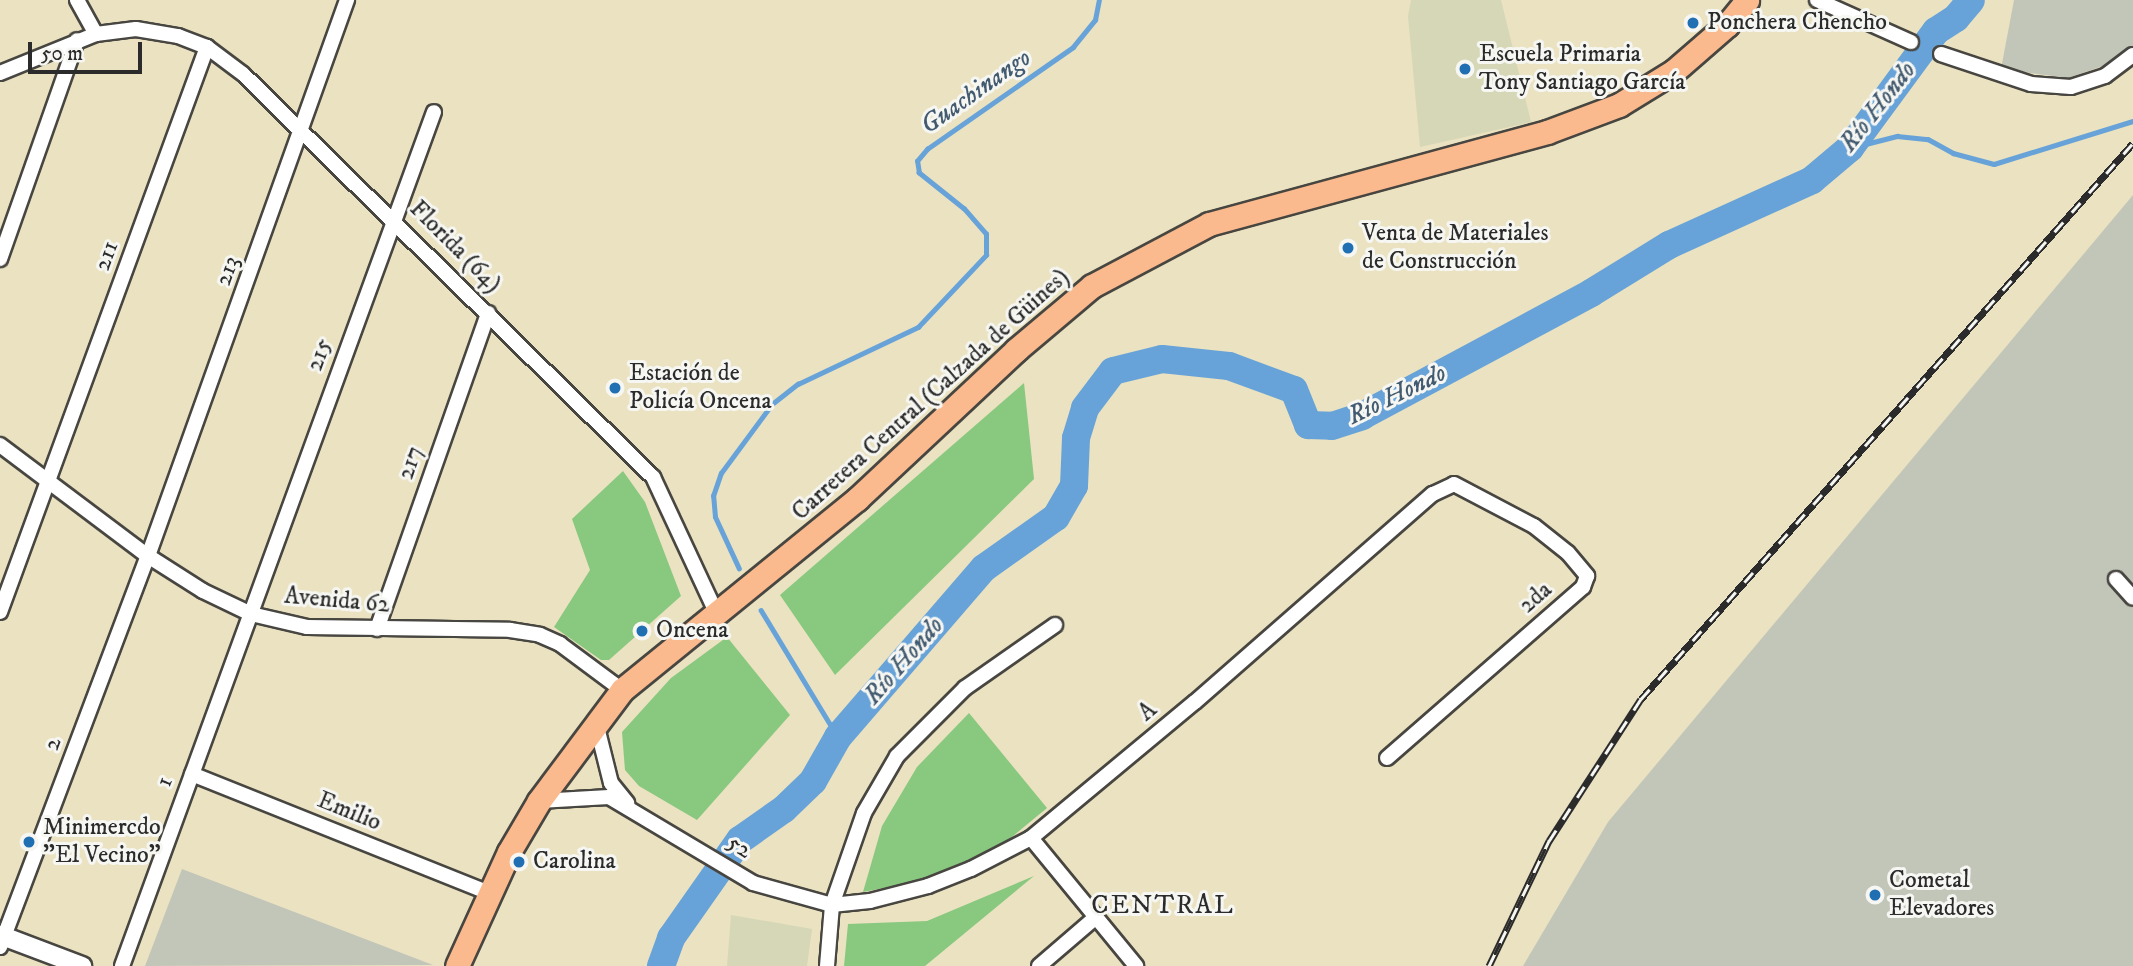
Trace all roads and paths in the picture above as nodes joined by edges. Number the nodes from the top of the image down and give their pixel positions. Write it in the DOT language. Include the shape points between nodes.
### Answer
graph roads {
  1 [pos="77,0"];
  2 [pos="347,0"];
  3 [pos="1747,0"];
  4 [pos="1817,0"];
  5 [pos="96,34"];
  6 [pos="77,40"];
  7 [pos="1911,42"];
  8 [pos="207,47"];
  9 [pos="1941,54"];
  10 [pos="2133,55"];
  11 [pos="0,73"];
  12 [pos="434,111"];
  13 [pos="303,132"];
  14 [pos="394,218"];
  15 [pos="0,259"];
  16 [pos="488,313"];
  17 [pos="0,445"];
  18 [pos="49,481"];
  19 [pos="1454,484"];
  20 [pos="148,556"];
  21 [pos="2116,579"];
  22 [pos="2133,598"];
  23 [pos="723,607"];
  24 [pos="0,612"];
  25 [pos="251,614"];
  26 [pos="1055,625"];
  27 [pos="377,629"];
  28 [pos="622,690"];
  29 [pos="596,723"];
  30 [pos="1387,758"];
  31 [pos="192,774"];
  32 [pos="539,801"];
  33 [pos="630,807"];
  34 [pos="1031,838"];
  35 [pos="489,893"];
  36 [pos="832,905"];
  37 [pos="1096,917"];
  38 [pos="1,940"];
  39 [pos="82,966"];
  40 [pos="122,966"];
  41 [pos="457,966"];
  42 [pos="827,966"];
  43 [pos="1039,966"];
  44 [pos="1136,966"];
  1 -- 5 [label="street"];
  2 -- 13 [label="street, 213"];
  3 -- 23 [label="main road, Carretera Central (Calzada de Güines)" via="1727,26 1674,71 1619,105 1547,132 1209,224 1137,259 1092,286 773,571"];
  4 -- 7 [label="street"];
  5 -- 6 [label="street, Florida (64)"];
  5 -- 8 [label="street, Florida (64)" via="152,31"];
  6 -- 11 [label="street, Florida (64)"];
  6 -- 15 [label="street"];
  8 -- 13 [label="street, Florida (64)" via="267,93"];
  8 -- 18 [label="street, 211"];
  9 -- 10 [label="street" via="2031,84 2071,86 2105,76"];
  12 -- 14 [label="street, 215"];
  13 -- 14 [label="street, Florida (64)"];
  13 -- 20 [label="street, 213"];
  14 -- 16 [label="street, Florida (64)"];
  14 -- 25 [label="street, 215"];
  16 -- 23 [label="street, Florida (64)" via="653,477"];
  16 -- 27 [label="street, 217"];
  17 -- 18 [label="street, Avenida 62"];
  18 -- 20 [label="street, Avenida 62"];
  18 -- 24 [label="street, 211"];
  19 -- 30 [label="street, 2da" via="1534,526 1568,552 1587,576 1583,587"];
  19 -- 34 [label="street, A" via="1433,494"];
  20 -- 25 [label="street, Avenida 62" via="203,591"];
  20 -- 38 [label="street, 2"];
  21 -- 22 [label="street"];
  23 -- 28 [label="main road, Carretera Central (Calzada de Güines)"];
  25 -- 27 [label="street, Avenida 62" via="307,626"];
  25 -- 31 [label="street, 1"];
  26 -- 36 [label="street" via="965,688 897,756 864,813"];
  27 -- 28 [label="street, Avenida 62" via="510,630 540,635 560,643"];
  28 -- 29 [label="main road, Carretera Central (Calzada de Güines)"];
  29 -- 32 [label="main road, Carretera Central (Calzada de Güines)"];
  29 -- 33 [label="street, 52" via="611,783"];
  31 -- 35 [label="street, Emilio"];
  31 -- 40 [label="street, 1"];
  32 -- 33 [label="street, 52" via="609,797"];
  32 -- 35 [label="main road, Carretera Central (Calzada de Güines)"];
  33 -- 36 [label="street, 52" via="753,883"];
  34 -- 36 [label="street, A" via="928,886"];
  34 -- 37 [label="street"];
  35 -- 41 [label="main road, Carretera Central (Calzada de Güines)"];
  36 -- 42 [label="street"];
  37 -- 43 [label="street"];
  37 -- 44 [label="street"];
  38 -- 39 [label="street"];
}
